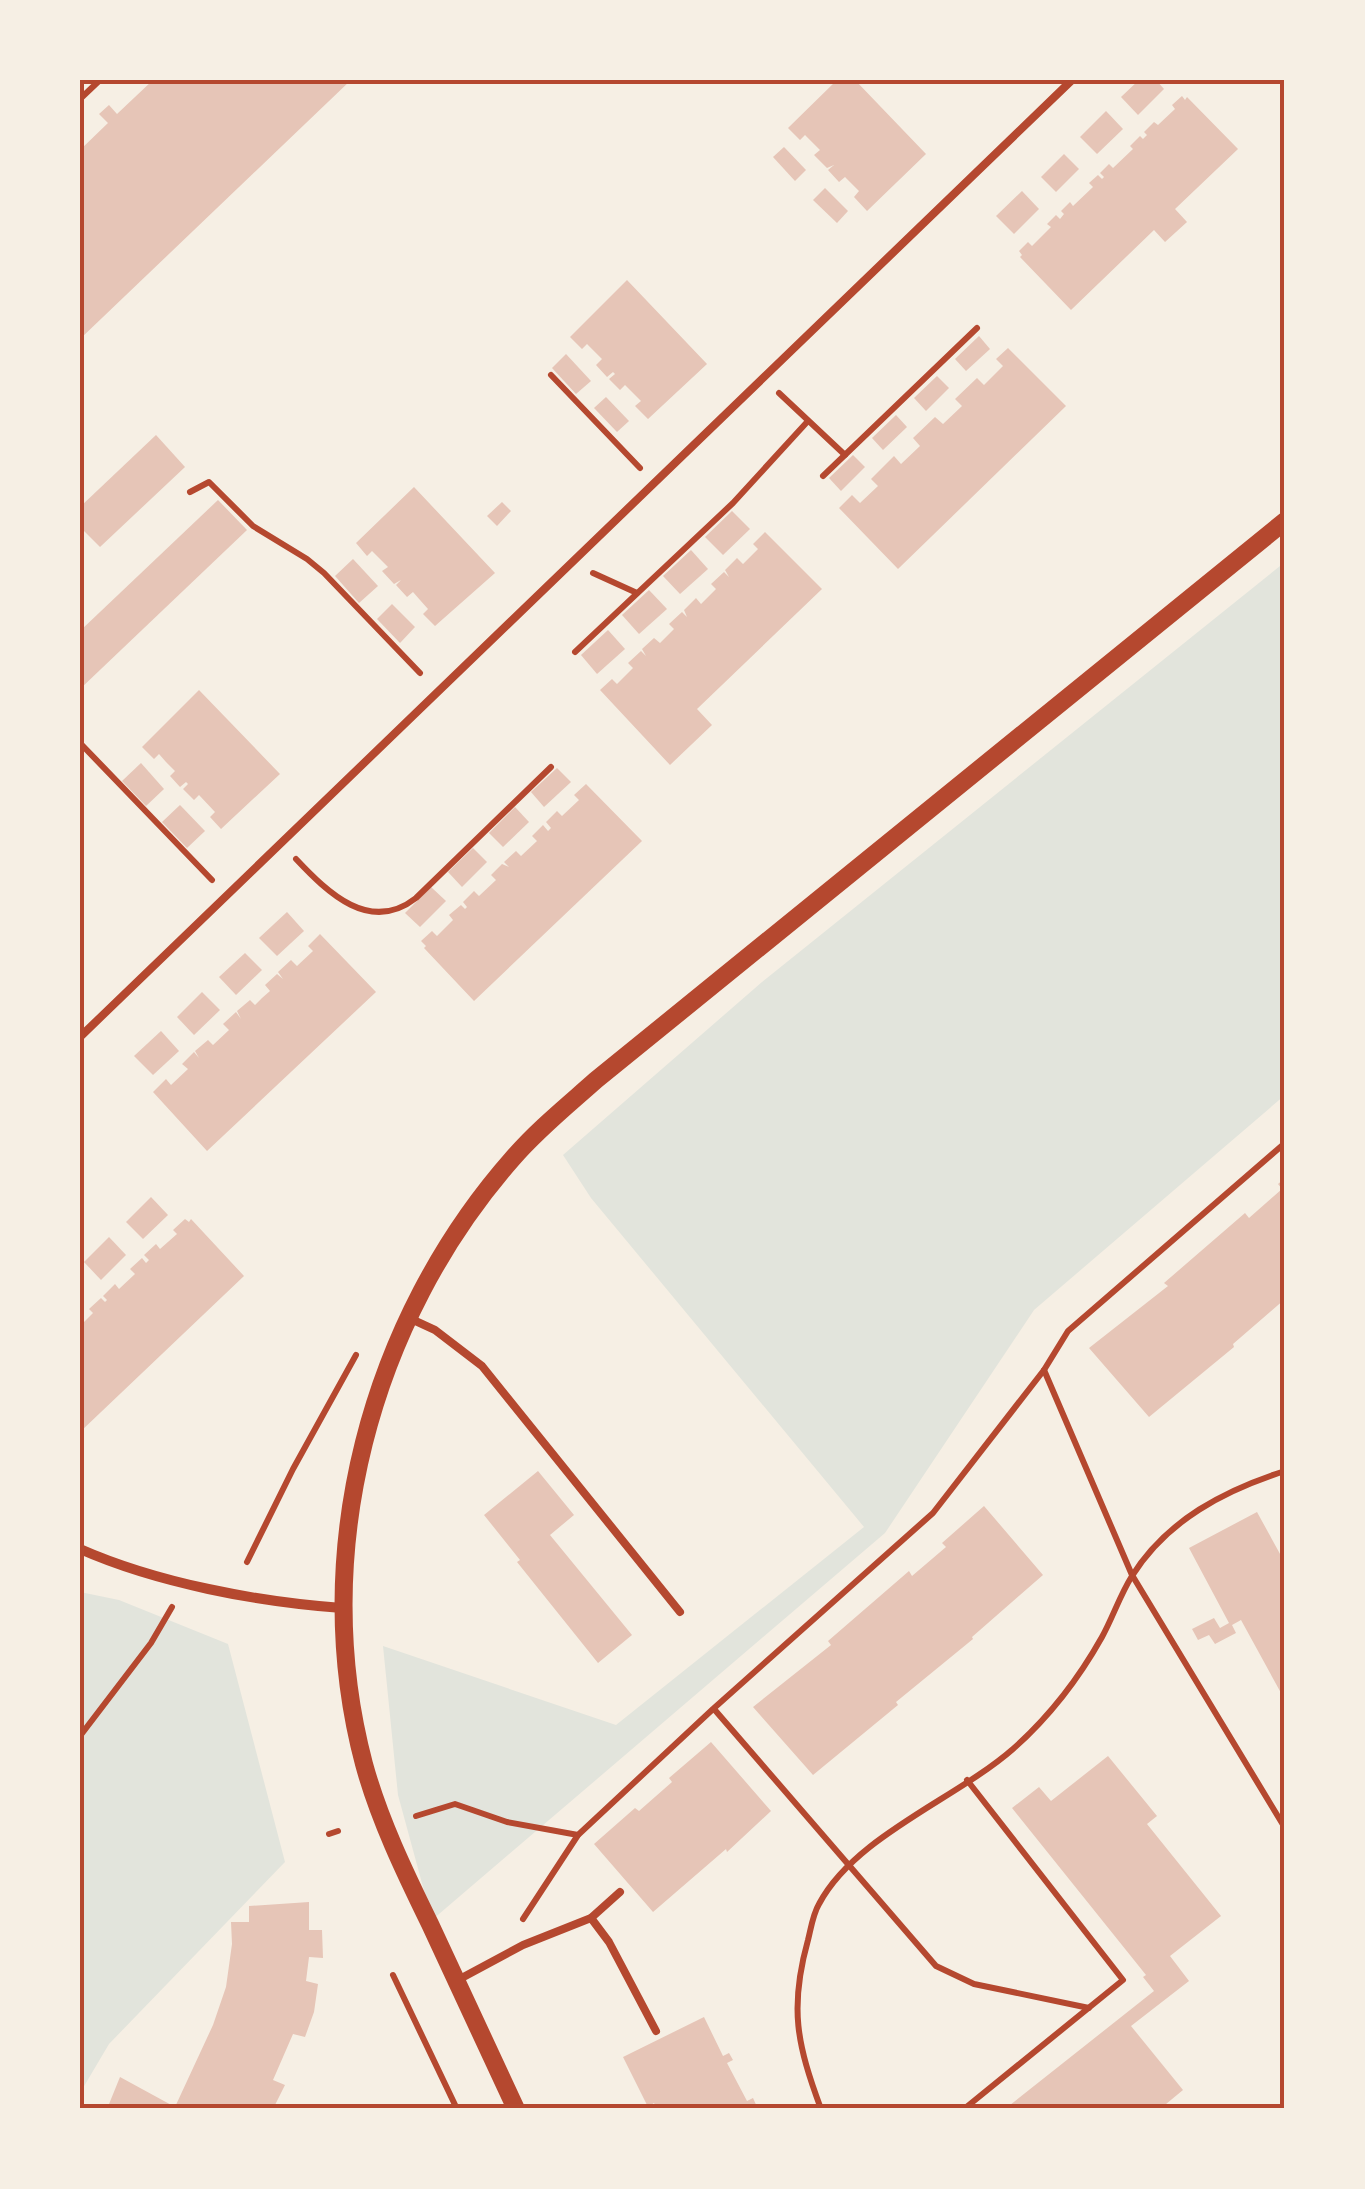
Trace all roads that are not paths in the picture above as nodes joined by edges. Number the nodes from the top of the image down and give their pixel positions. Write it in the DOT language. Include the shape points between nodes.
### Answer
graph roads {
  1 [pos="1072,80"];
  2 [pos="1285,521"];
  3 [pos="80,1037"];
  4 [pos="409,1318"];
  5 [pos="80,1549"];
  6 [pos="342,1608"];
  7 [pos="680,1612"];
  8 [pos="620,1892"];
  9 [pos="592,1918"];
  10 [pos="456,1981"];
  11 [pos="656,2031"];
  12 [pos="516,2109"];
  1 -- 3 [label="lane"];
  2 -- 4 [label="street" via="556,1115 485,1194"];
  4 -- 6 [label="street" via="356,1477"];
  4 -- 7 [label="lane" via="482,1366"];
  5 -- 6 [label="street" via="129,1568 267,1600"];
  6 -- 10 [label="street" via="347,1680 365,1768"];
  8 -- 9 [label="lane"];
  9 -- 10 [label="lane"];
  9 -- 11 [label="lane"];
  10 -- 12 [label="street"];
}
